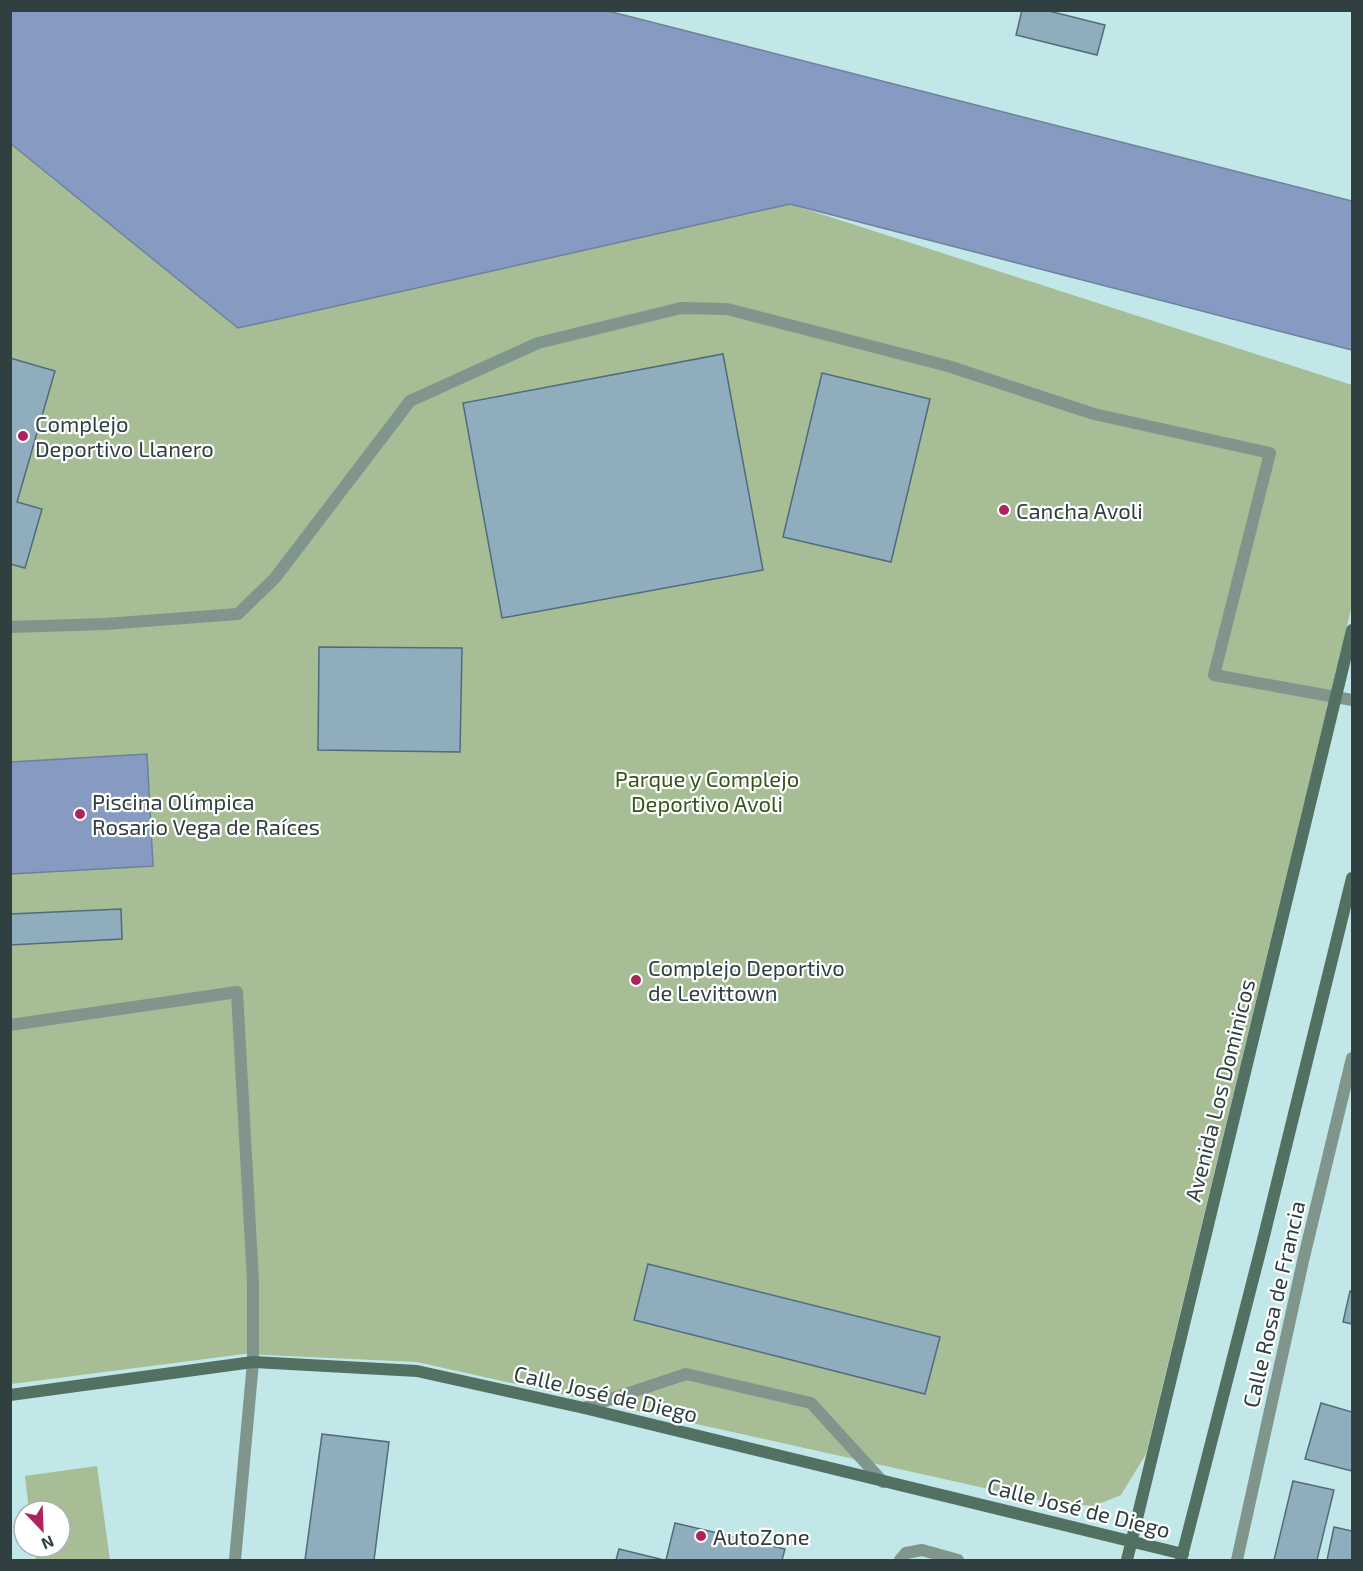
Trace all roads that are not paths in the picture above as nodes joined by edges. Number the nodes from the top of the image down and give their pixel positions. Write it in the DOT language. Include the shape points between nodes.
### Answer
graph roads {
  1 [pos="10,627"];
  2 [pos="1353,630"];
  3 [pos="1336,698"];
  4 [pos="1353,700"];
  5 [pos="1353,878"];
  6 [pos="10,1025"];
  7 [pos="1353,1058"];
  8 [pos="253,1362"];
  9 [pos="10,1395"];
  10 [pos="584,1408"];
  11 [pos="883,1482"];
  12 [pos="1131,1540"];
  13 [pos="1182,1557"];
  14 [pos="235,1560"];
  15 [pos="900,1560"];
  16 [pos="958,1560"];
  17 [pos="1127,1560"];
  18 [pos="1237,1560"];
  1 -- 3 [label="street" via="238,614 275,578 410,401 537,343 681,308 727,309 948,366 1094,414 1270,453 1214,675"];
  2 -- 3 [label="street, Avenida Los Dominicos"];
  3 -- 4 [label="street"];
  3 -- 12 [label="street, Avenida Los Dominicos"];
  5 -- 13 [label="street"];
  6 -- 8 [label="street" via="237,992 253,1281"];
  7 -- 18 [label="street, Calle Rosa de Francia" via="1303,1261"];
  8 -- 9 [label="street, Calle José de Diego"];
  8 -- 10 [label="street, Calle José de Diego" via="417,1371"];
  8 -- 14 [label="street"];
  10 -- 11 [label="street, Calle José de Diego"];
  10 -- 11 [label="street" via="686,1374 811,1403"];
  11 -- 12 [label="street, Calle José de Diego"];
  12 -- 13 [label="street, Calle José de Diego"];
  12 -- 17 [label="street, Avenida Los Dominicos"];
  15 -- 16 [label="street" via="906,1553 922,1550"];
}
